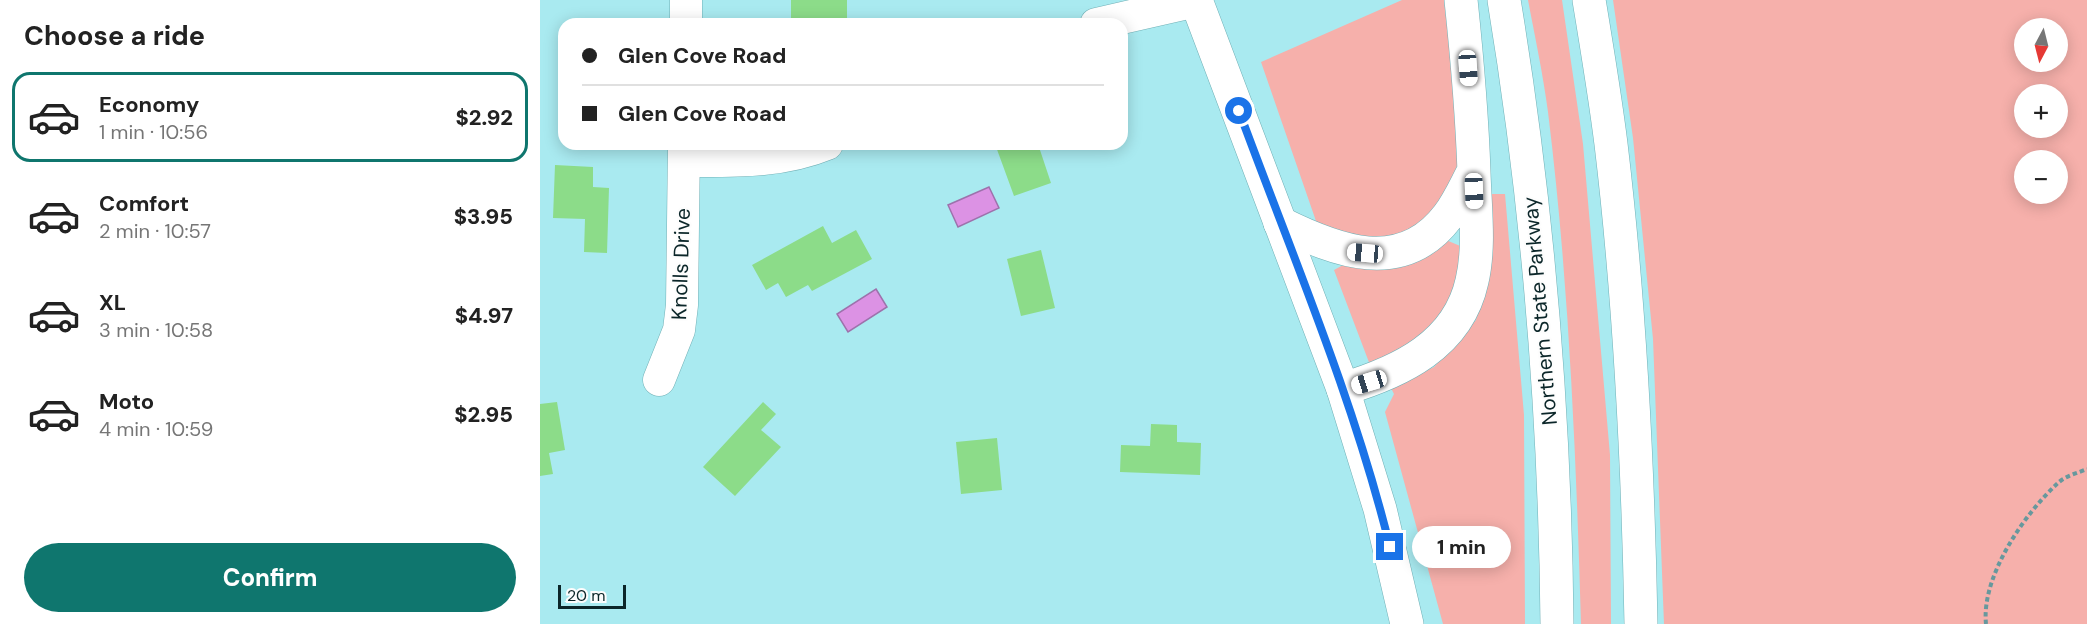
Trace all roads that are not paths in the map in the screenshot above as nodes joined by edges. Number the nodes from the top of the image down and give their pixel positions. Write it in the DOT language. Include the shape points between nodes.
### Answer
graph roads {
  1 [pos="686,0"];
  2 [pos="1461,0"];
  3 [pos="1504,0"];
  4 [pos="1589,0"];
  5 [pos="1197,1"];
  6 [pos="686,18"];
  7 [pos="1122,18"];
  8 [pos="810,150"];
  9 [pos="684,153"];
  10 [pos="1473,170"];
  11 [pos="1281,223"];
  12 [pos="659,380"];
  13 [pos="1343,389"];
  14 [pos="1407,624"];
  15 [pos="1557,624"];
  16 [pos="1641,624"];
  1 -- 6 [label="street"];
  2 -- 10 [label="main road"];
  3 -- 15 [label="main road, Northern State Parkway" via="1545,332"];
  4 -- 16 [label="main road" via="1611,142 1628,313"];
  5 -- 7 [label="street"];
  5 -- 11 [label="main road"];
  8 -- 9 [label="street" via="761,160"];
  9 -- 12 [label="street, Knolls Drive" via="682,305 679,330"];
  10 -- 11 [label="main road" via="1455,207 1436,229 1422,240 1394,251 1346,251"];
  10 -- 13 [label="main road" via="1474,262 1461,312 1422,356 1389,374"];
  11 -- 13 [label="main road"];
  13 -- 14 [label="main road" via="1380,509"];
}
